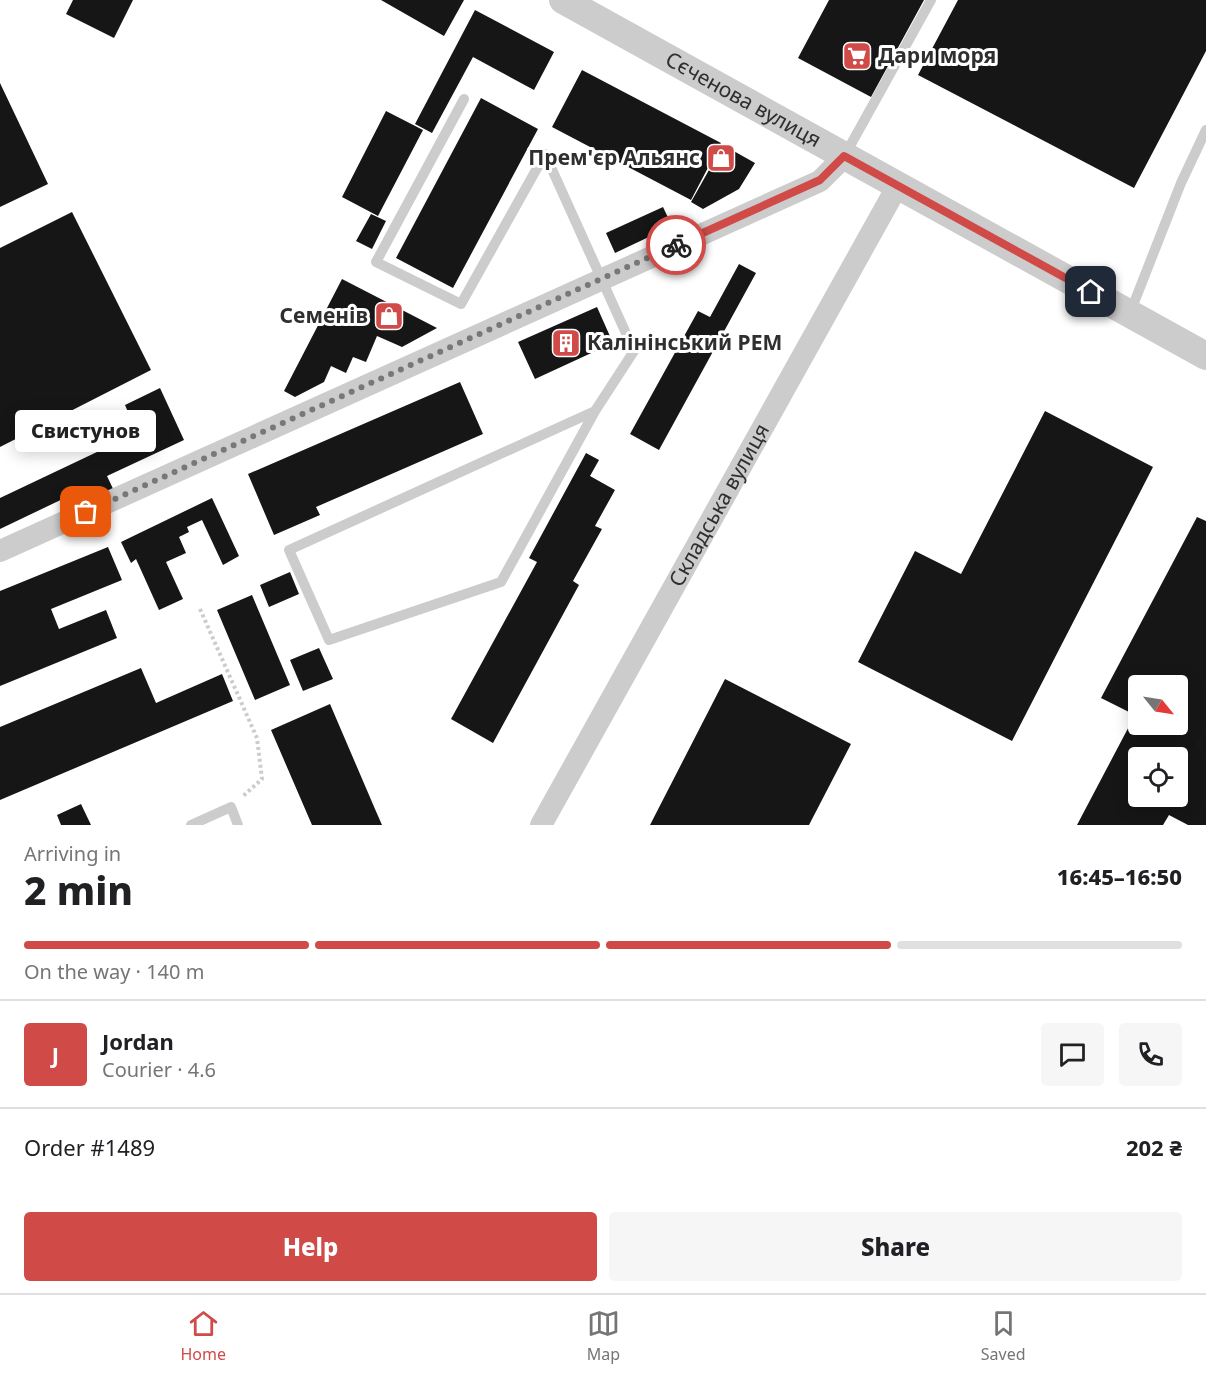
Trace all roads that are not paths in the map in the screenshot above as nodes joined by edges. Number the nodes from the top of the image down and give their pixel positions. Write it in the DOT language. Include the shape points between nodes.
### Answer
graph roads {
  1 [pos="563,0"];
  2 [pos="931,0"];
  3 [pos="464,99"];
  4 [pos="1206,130"];
  5 [pos="844,156"];
  6 [pos="898,185"];
  7 [pos="602,279"];
  8 [pos="1130,313"];
  9 [pos="1206,356"];
  10 [pos="595,411"];
  11 [pos="0,551"];
  12 [pos="191,825"];
  13 [pos="238,825"];
  14 [pos="541,825"];
  1 -- 5 [label="street, Сєченова вулиця"];
  2 -- 5 [label="lane"];
  3 -- 7 [label="lane" via="376,262 461,304 545,154"];
  4 -- 8 [label="lane"];
  5 -- 6 [label="street, Сєченова вулиця"];
  5 -- 7 [label="street" via="820,180"];
  6 -- 8 [label="street, Сєченова вулиця"];
  6 -- 14 [label="street, Складська вулиця"];
  7 -- 10 [label="lane" via="634,351"];
  7 -- 11 [label="street"];
  8 -- 9 [label="street, Сєченова вулиця"];
  10 -- 10 [label="lane" via="501,582 329,640 289,550"];
  12 -- 13 [label="lane" via="231,807"];
}
